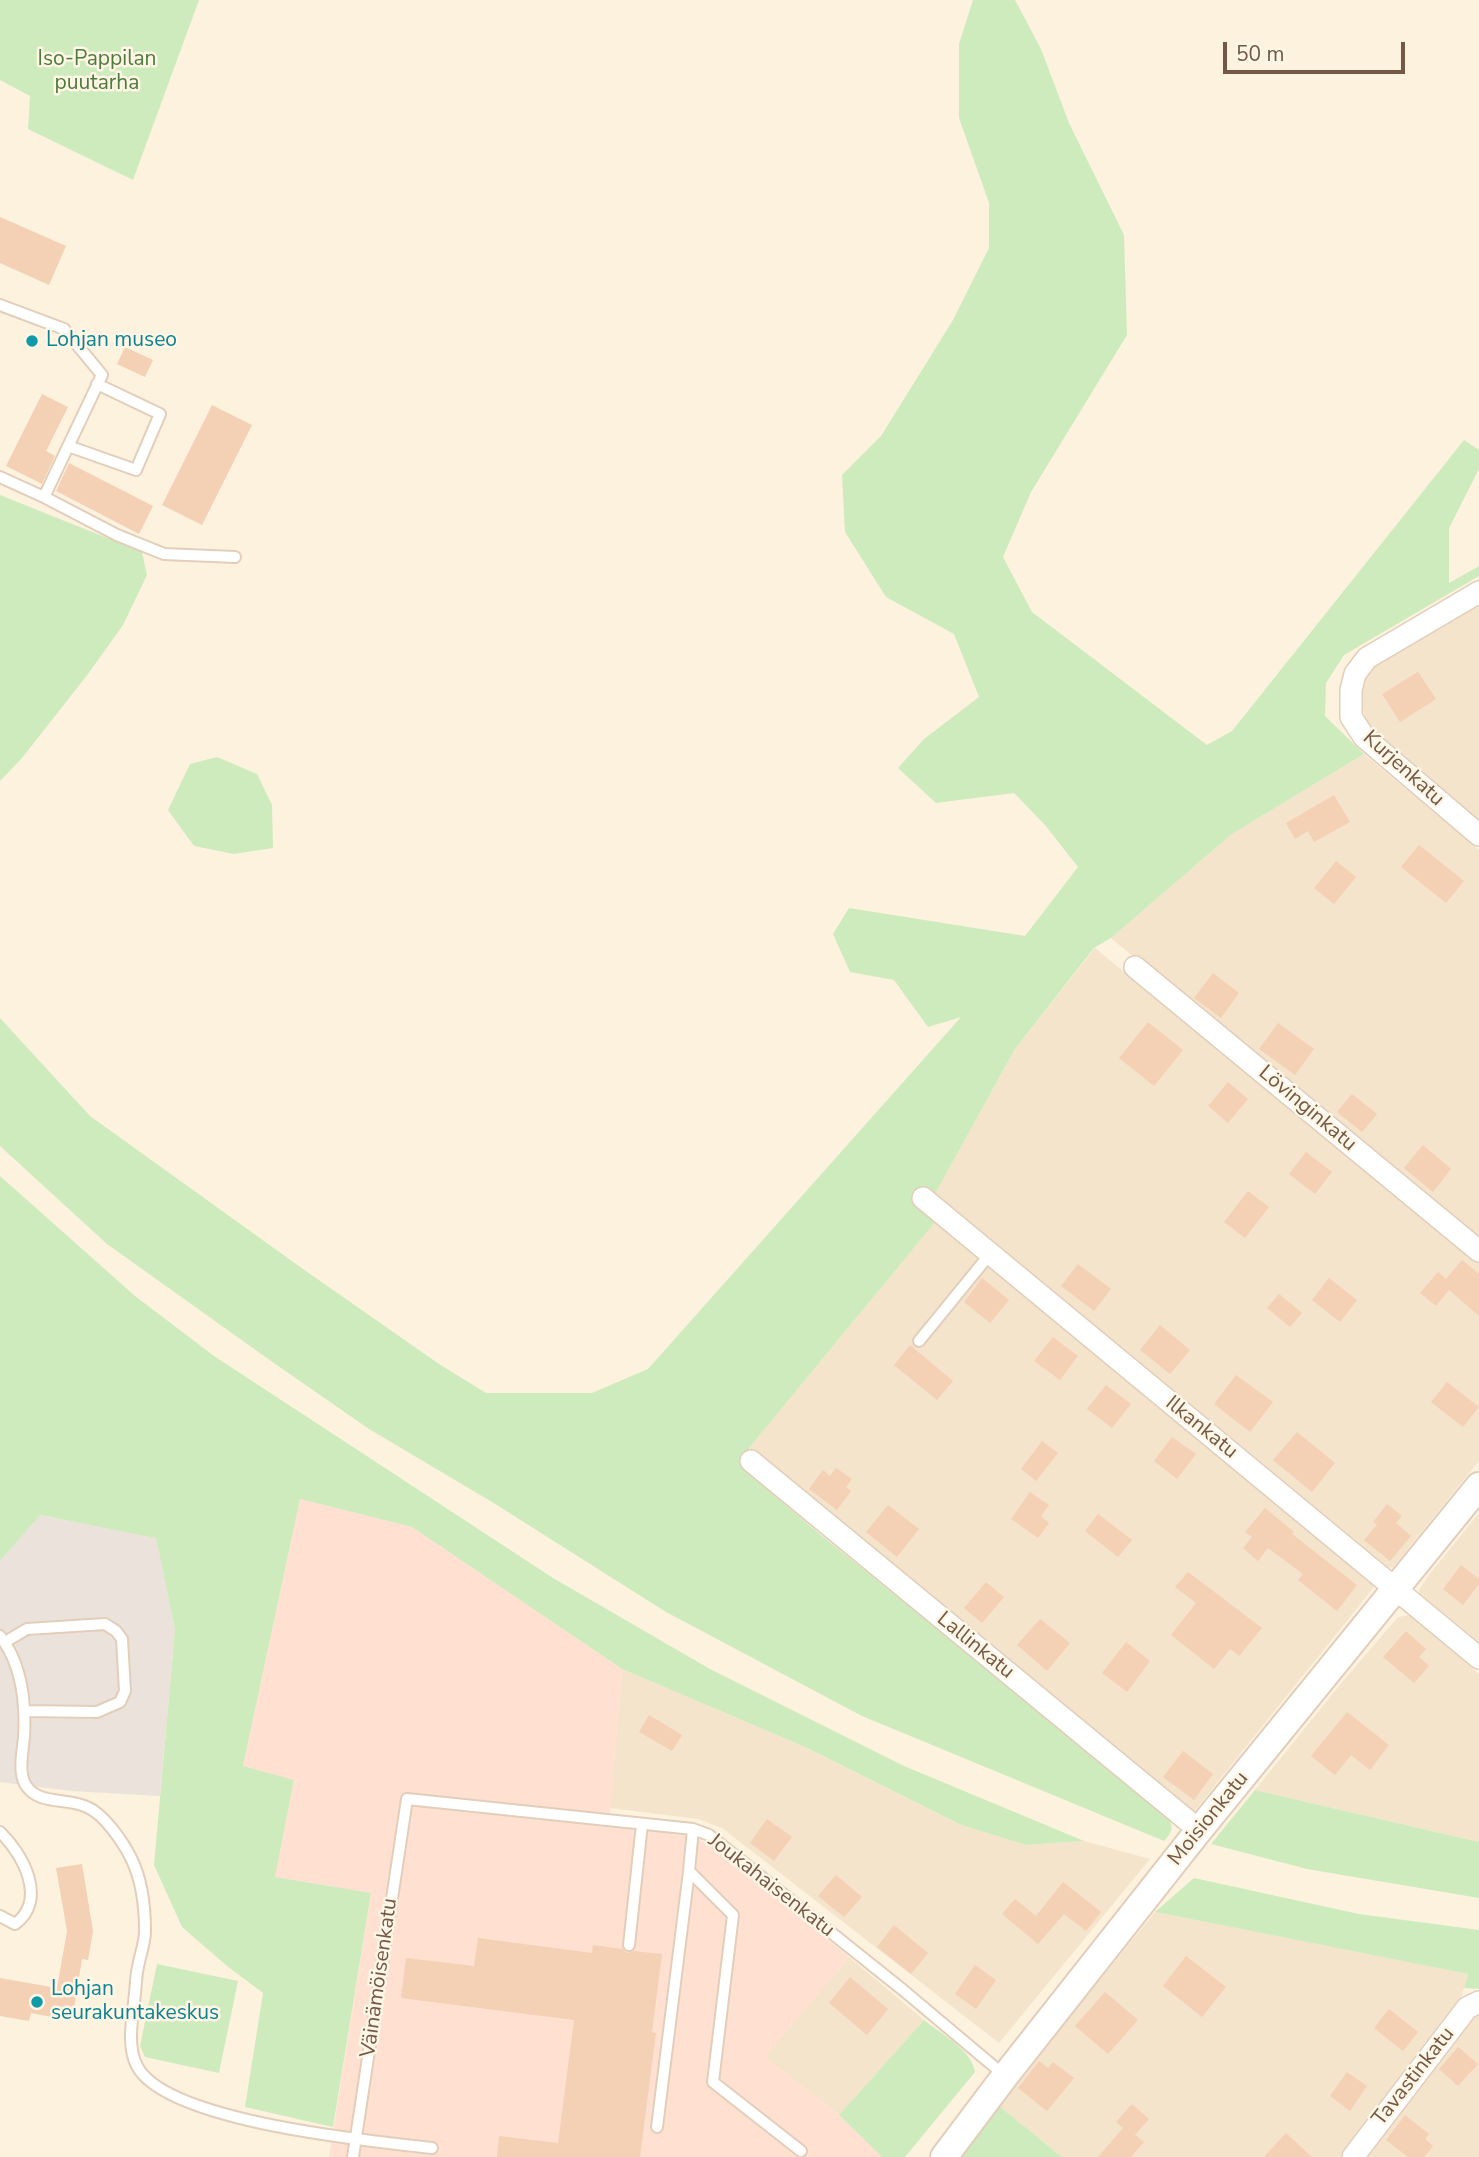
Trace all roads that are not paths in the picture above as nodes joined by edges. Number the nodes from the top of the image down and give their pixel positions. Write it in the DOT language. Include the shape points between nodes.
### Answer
graph roads {
  1 [pos="0,305"];
  2 [pos="97,384"];
  3 [pos="68,446"];
  4 [pos="0,477"];
  5 [pos="44,497"];
  6 [pos="235,557"];
  7 [pos="1479,592"];
  8 [pos="1479,835"];
  9 [pos="1135,967"];
  10 [pos="923,1198"];
  11 [pos="1479,1251"];
  12 [pos="990,1255"];
  13 [pos="919,1341"];
  14 [pos="751,1461"];
  15 [pos="1479,1486"];
  16 [pos="1396,1590"];
  17 [pos="2,1639"];
  18 [pos="1479,1658"];
  19 [pos="25,1711"];
  20 [pos="407,1798"];
  21 [pos="642,1824"];
  22 [pos="693,1829"];
  23 [pos="1199,1830"];
  24 [pos="0,1832"];
  25 [pos="689,1871"];
  26 [pos="0,1916"];
  27 [pos="628,1945"];
  28 [pos="1479,2002"];
  29 [pos="1004,2076"];
  30 [pos="657,2127"];
  31 [pos="356,2139"];
  32 [pos="432,2148"];
  33 [pos="802,2151"];
  34 [pos="354,2157"];
  35 [pos="944,2157"];
  36 [pos="1353,2157"];
  1 -- 2 [label="lane" via="65,329 102,375"];
  2 -- 3 [label="lane"];
  2 -- 3 [label="lane" via="160,414 136,470"];
  3 -- 5 [label="lane"];
  4 -- 5 [label="lane"];
  5 -- 6 [label="lane" via="164,554"];
  7 -- 8 [label="street, Kurjenkatu" via="1367,658 1355,674 1351,691 1351,717 1364,737"];
  9 -- 11 [label="street, Lövinginkatu"];
  10 -- 12 [label="street, Ilkankatu"];
  12 -- 13 [label="lane"];
  12 -- 16 [label="street, Ilkankatu"];
  14 -- 23 [label="street, Lallinkatu"];
  15 -- 16 [label="street, Moisionkatu"];
  16 -- 18 [label="street, Ilkankatu"];
  16 -- 23 [label="street, Moisionkatu"];
  17 -- 19 [label="lane" via="22,1681"];
  17 -- 19 [label="lane" via="27,1629 104,1624 122,1639 125,1690 120,1702 97,1712"];
  19 -- 31 [label="lane" via="24,1782 36,1796 88,1807 116,1832 142,1890 145,1933 137,1968 132,2050 146,2079 171,2095 228,2115"];
  20 -- 21 [label="lane, Joukahaisenkatu"];
  20 -- 31 [label="lane, Väinämöisenkatu"];
  21 -- 22 [label="lane, Joukahaisenkatu"];
  21 -- 27 [label="lane"];
  22 -- 25 [label="lane"];
  22 -- 29 [label="lane, Joukahaisenkatu" via="720,1843"];
  23 -- 29 [label="street, Moisionkatu"];
  24 -- 26 [label="lane" via="27,1868 30,1891 23,1918 15,1924"];
  25 -- 30 [label="lane"];
  25 -- 33 [label="lane" via="733,1915 713,2082"];
  28 -- 36 [label="street, Tavastinkatu" via="1467,2008"];
  29 -- 35 [label="street, Moisionkatu"];
  31 -- 32 [label="lane"];
  31 -- 34 [label="lane, Väinämöisenkatu"];
}
